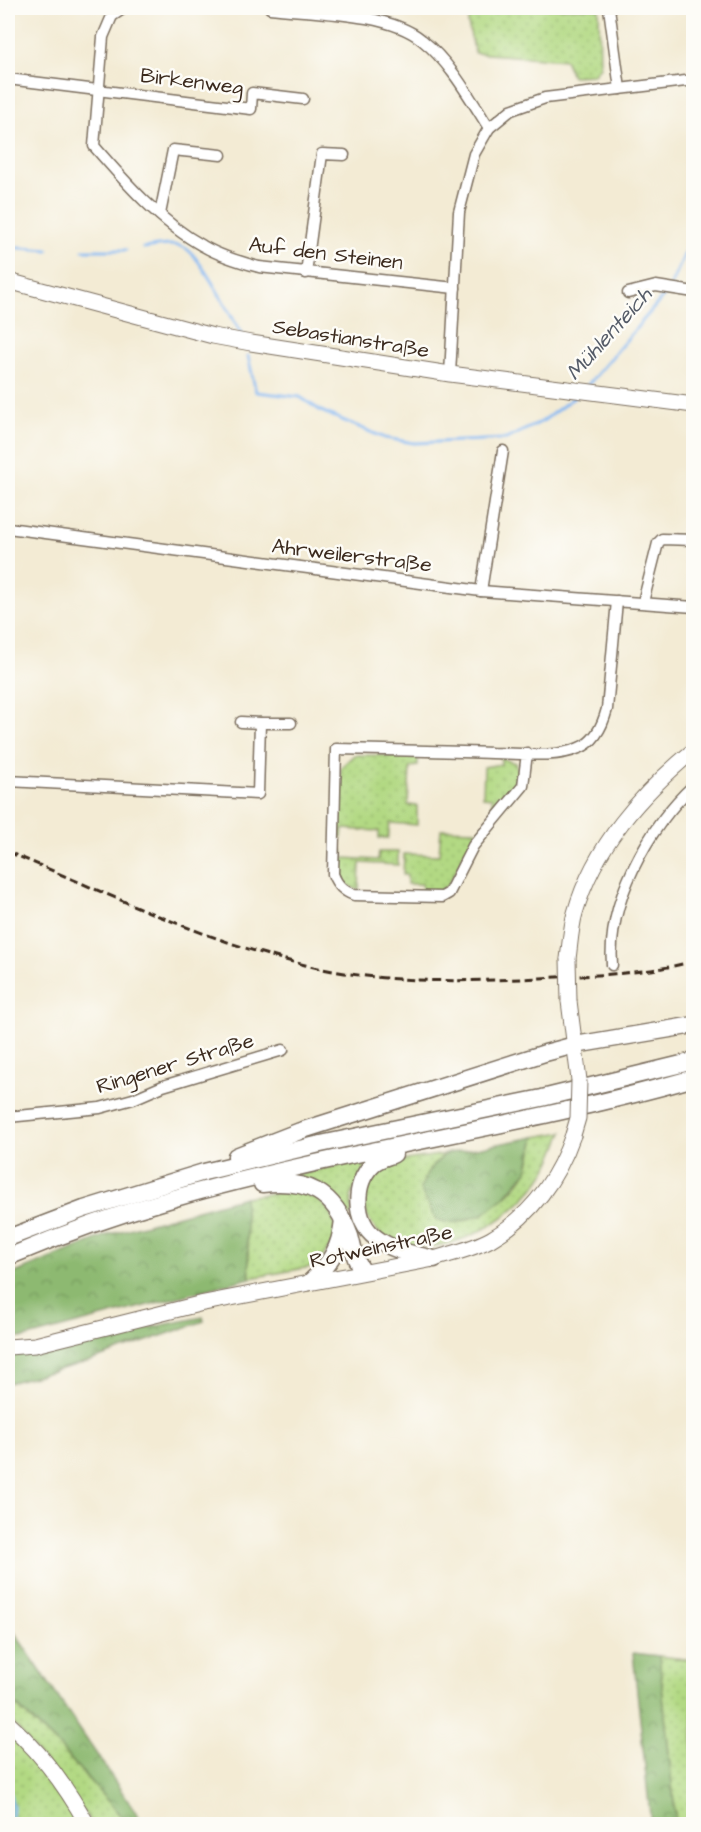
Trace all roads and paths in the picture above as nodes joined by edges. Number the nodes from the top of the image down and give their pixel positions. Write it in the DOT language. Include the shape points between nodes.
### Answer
graph roads {
  1 [pos="124,8"];
  2 [pos="270,8"];
  3 [pos="609,8"];
  4 [pos="8,79"];
  5 [pos="693,80"];
  6 [pos="98,89"];
  7 [pos="620,89"];
  8 [pos="303,99"];
  9 [pos="489,128"];
  10 [pos="221,155"];
  11 [pos="344,156"];
  12 [pos="160,214"];
  13 [pos="306,273"];
  14 [pos="8,281"];
  15 [pos="455,288"];
  16 [pos="693,292"];
  17 [pos="628,293"];
  18 [pos="450,374"];
  19 [pos="693,405"];
  20 [pos="503,451"];
  21 [pos="8,528"];
  22 [pos="693,540"];
  23 [pos="482,591"];
  24 [pos="617,601"];
  25 [pos="644,602"];
  26 [pos="693,607"];
  27 [pos="241,722"];
  28 [pos="261,723"];
  29 [pos="291,723"];
  30 [pos="693,750"];
  31 [pos="527,753"];
  32 [pos="8,781"];
  33 [pos="693,785"];
  34 [pos="612,965"];
  35 [pos="693,1025"];
  36 [pos="575,1045"];
  37 [pos="283,1050"];
  38 [pos="693,1061"];
  39 [pos="693,1078"];
  40 [pos="8,1117"];
  41 [pos="443,1136"];
  42 [pos="169,1182"];
  43 [pos="209,1189"];
  44 [pos="351,1219"];
  45 [pos="8,1238"];
  46 [pos="8,1257"];
  47 [pos="434,1259"];
  48 [pos="363,1271"];
  49 [pos="310,1282"];
  50 [pos="8,1347"];
  51 [pos="8,1723"];
  52 [pos="87,1824"];
  1 -- 6 [label="street, Auf den Steinen" via="112,16 103,37"];
  2 -- 9 [label="street" via="391,23 422,39 466,92"];
  3 -- 7 [label="street"];
  4 -- 6 [label="street"];
  5 -- 7 [label="street"];
  6 -- 8 [label="street, Birkenweg" via="251,109 252,93"];
  6 -- 12 [label="street, Auf den Steinen" via="93,146"];
  7 -- 9 [label="street" via="524,103"];
  9 -- 15 [label="street" via="474,154 459,212"];
  10 -- 12 [label="street" via="172,150"];
  11 -- 13 [label="street" via="322,154"];
  12 -- 13 [label="street, Auf den Steinen" via="202,246 234,260"];
  13 -- 15 [label="street, Auf den Steinen"];
  14 -- 18 [label="main road, Sebastianstraße" via="213,336"];
  15 -- 18 [label="street"];
  16 -- 17 [label="street" via="661,287"];
  18 -- 19 [label="main road, Sebastianstraße"];
  20 -- 23 [label="street"];
  21 -- 23 [label="street, Ahrweilerstraße"];
  22 -- 25 [label="street" via="662,538 658,543"];
  23 -- 24 [label="street, Ahrweilerstraße"];
  24 -- 25 [label="street, Ahrweilerstraße"];
  24 -- 31 [label="street" via="607,709 602,725 581,748"];
  25 -- 26 [label="street, Ahrweilerstraße"];
  27 -- 28 [label="street"];
  28 -- 29 [label="street"];
  28 -- 32 [label="street" via="258,794"];
  30 -- 36 [label="main road, Rotweinstraße, bridge" via="630,812 588,876 574,914 568,959"];
  31 -- 31 [label="street" via="336,749 336,882 354,895 442,897 449,893 473,846 524,786"];
  33 -- 34 [label="street" via="661,823 632,870 611,936"];
  35 -- 36 [label="main road"];
  36 -- 42 [label="main road" via="300,1131"];
  36 -- 47 [label="main road, Rotweinstraße, bridge" via="580,1100 573,1135 553,1180 513,1223 491,1239"];
  37 -- 40 [label="street, Ringener Straße" via="100,1108"];
  38 -- 42 [label="main road"];
  39 -- 41 [label="main road" via="638,1094"];
  41 -- 43 [label="main road"];
  41 -- 44 [label="main road" via="375,1162 362,1177"];
  42 -- 45 [label="main road"];
  43 -- 44 [label="main road" via="275,1182 300,1184 327,1198"];
  43 -- 46 [label="main road" via="89,1225"];
  44 -- 47 [label="main road" via="392,1247"];
  44 -- 48 [label="main road" via="355,1261"];
  44 -- 49 [label="main road" via="337,1252"];
  47 -- 48 [label="main road, Rotweinstraße"];
  48 -- 49 [label="main road, Rotweinstraße"];
  49 -- 50 [label="main road, Rotweinstraße" via="158,1313 35,1346"];
  51 -- 52 [label="main road" via="46,1761"];
}
